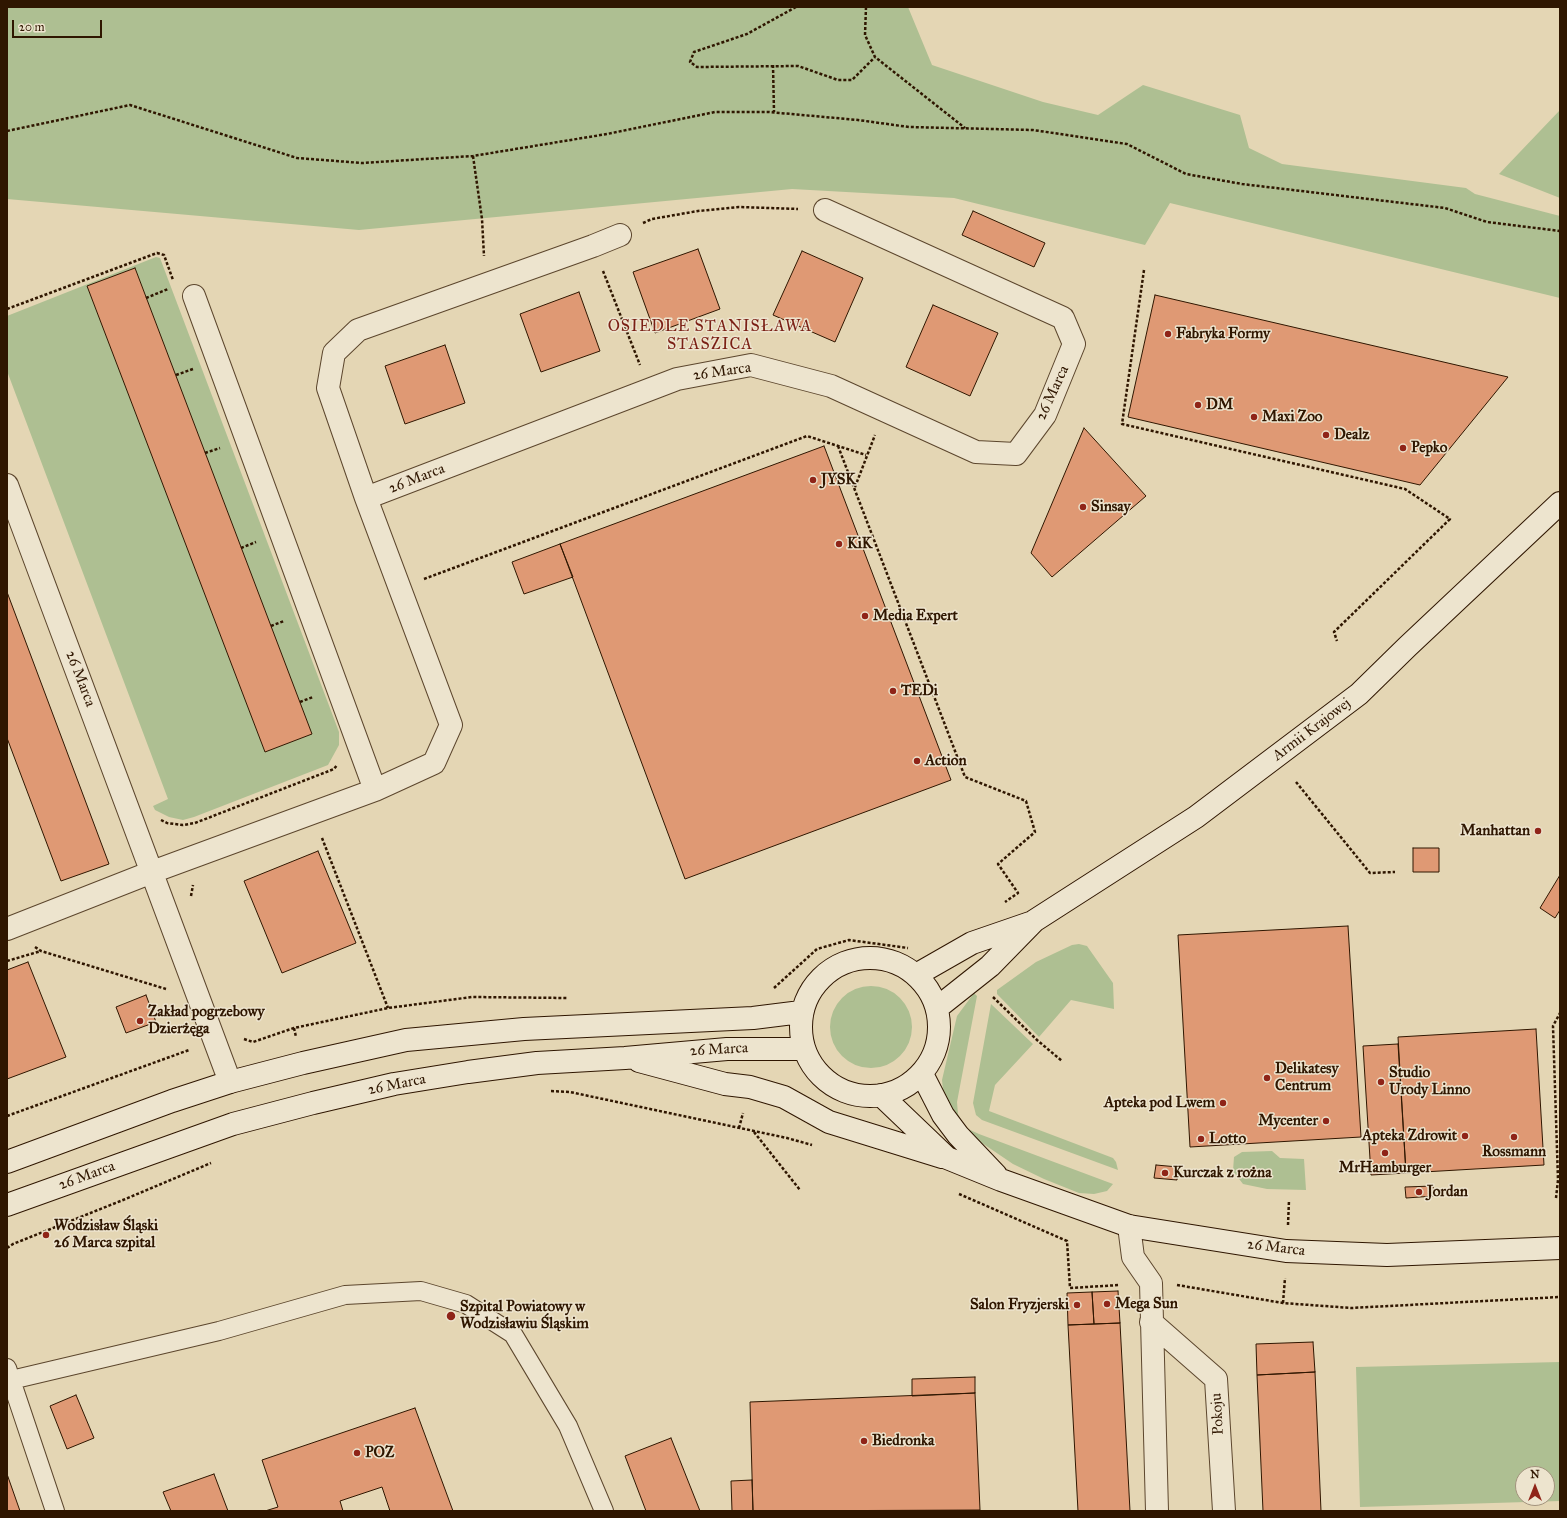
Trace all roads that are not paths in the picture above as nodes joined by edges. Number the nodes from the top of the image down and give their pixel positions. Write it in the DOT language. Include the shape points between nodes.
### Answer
graph roads {
  1 [pos="825,210"];
  2 [pos="620,235"];
  3 [pos="194,296"];
  4 [pos="7,485"];
  5 [pos="366,498"];
  6 [pos="1560,503"];
  7 [pos="376,790"];
  8 [pos="152,872"];
  9 [pos="1034,921"];
  10 [pos="7,929"];
  11 [pos="916,975"];
  12 [pos="937,1008"];
  13 [pos="801,1012"];
  14 [pos="804,1049"];
  15 [pos="625,1058"];
  16 [pos="922,1074"];
  17 [pos="230,1082"];
  18 [pos="881,1095"];
  19 [pos="947,1158"];
  20 [pos="7,1162"];
  21 [pos="1001,1180"];
  22 [pos="7,1205"];
  23 [pos="1129,1226"];
  24 [pos="1560,1248"];
  25 [pos="1151,1322"];
  26 [pos="8,1376"];
  27 [pos="56,1511"];
  28 [pos="604,1511"];
  29 [pos="1157,1511"];
  30 [pos="1224,1511"];
  1 -- 5 [label="street, 26 Marca" via="1063,318 1074,344 1046,415 1016,454 976,452 831,386 751,365 677,379"];
  2 -- 5 [label="street" via="358,330 334,353 328,388"];
  3 -- 7 [label="street"];
  4 -- 8 [label="street, 26 Marca"];
  5 -- 7 [label="street" via="451,725 434,763"];
  6 -- 9 [label="street, Armii Krajowej" via="1359,694 1196,817"];
  7 -- 8 [label="street"];
  8 -- 10 [label="street"];
  8 -- 17 [label="street, 26 Marca"];
  9 -- 11 [label="street, Armii Krajowej" via="972,943"];
  9 -- 12 [label="street, Armii Krajowej" via="990,966"];
  11 -- 12 [label="street" via="927,988"];
  11 -- 13 [label="street" via="890,961 873,958 855,959 839,965 825,975 813,987"];
  12 -- 16 [label="street" via="938,1041"];
  13 -- 14 [label="street" via="800,1032"];
  13 -- 17 [label="street, 26 Marca" via="753,1018 524,1029 406,1040"];
  14 -- 15 [label="street, 26 Marca" via="727,1049"];
  14 -- 18 [label="street" via="816,1071 834,1086 857,1095"];
  15 -- 19 [label="street" via="784,1097 830,1122"];
  15 -- 22 [label="street, 26 Marca" via="537,1063 468,1072 394,1084 313,1102 233,1124"];
  16 -- 18 [label="street" via="903,1087"];
  16 -- 21 [label="street, 26 Marca" via="943,1115 958,1135"];
  17 -- 20 [label="street, 26 Marca"];
  18 -- 19 [label="street, 26 Marca"];
  19 -- 21 [label="street, 26 Marca"];
  21 -- 23 [label="street, 26 Marca"];
  23 -- 24 [label="street, 26 Marca" via="1286,1251 1387,1255"];
  23 -- 25 [label="street" via="1133,1257 1151,1283"];
  25 -- 29 [label="street"];
  25 -- 30 [label="street, Pokoju" via="1216,1379"];
  26 -- 27 [label="lane"];
  26 -- 28 [label="lane" via="219,1331 345,1295 420,1291 466,1304 513,1334 568,1426"];
}
